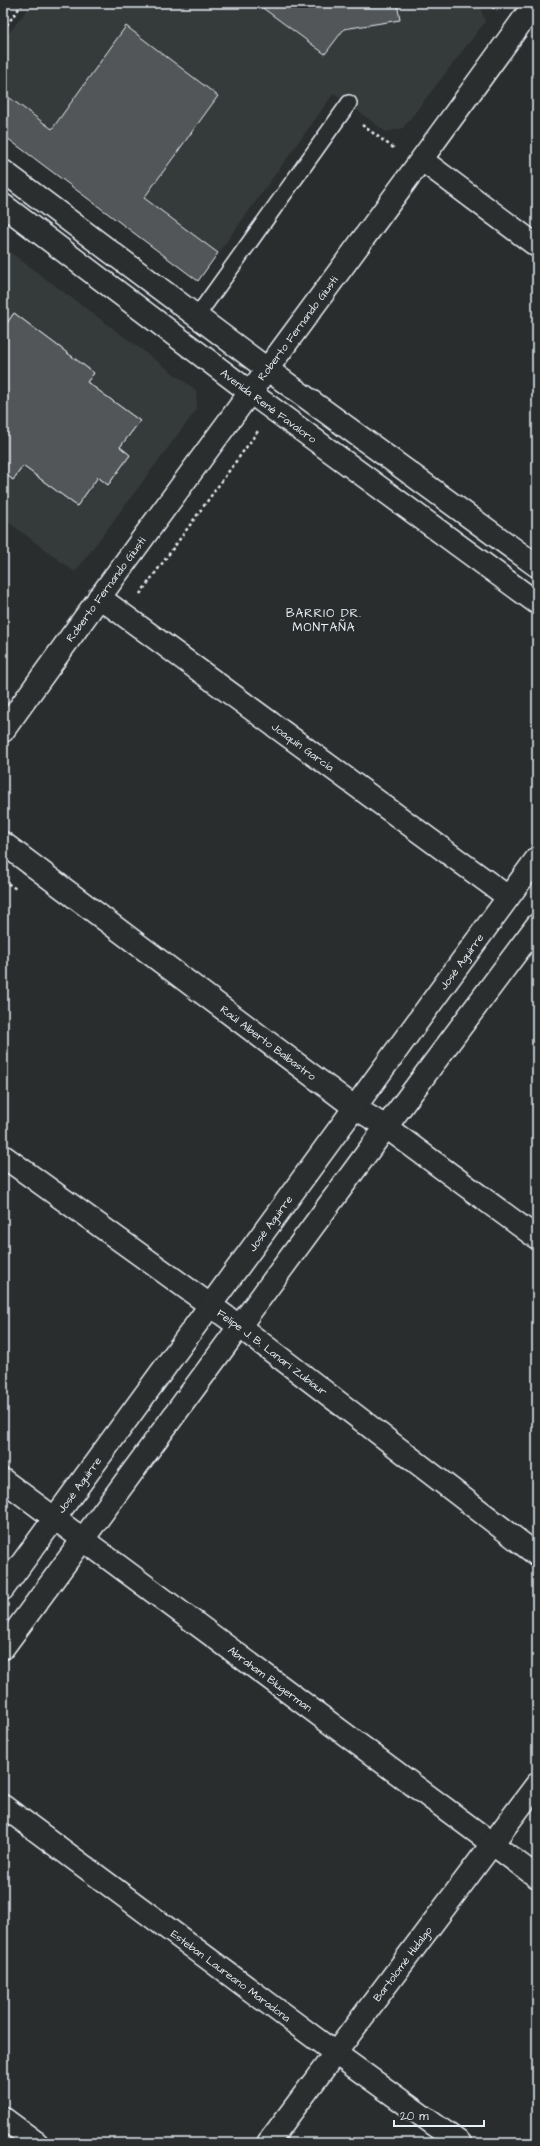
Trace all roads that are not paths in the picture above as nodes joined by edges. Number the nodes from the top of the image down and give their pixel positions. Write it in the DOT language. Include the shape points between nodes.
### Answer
graph roads {
  1 [pos="535,3"];
  2 [pos="346,107"];
  3 [pos="422,160"];
  4 [pos="3,171"];
  5 [pos="3,205"];
  6 [pos="537,246"];
  7 [pos="197,316"];
  8 [pos="268,369"];
  9 [pos="251,393"];
  10 [pos="537,566"];
  11 [pos="99,597"];
  12 [pos="537,602"];
  13 [pos="3,731"];
  14 [pos="3,843"];
  15 [pos="537,858"];
  16 [pos="508,897"];
  17 [pos="537,925"];
  18 [pos="354,1107"];
  19 [pos="386,1127"];
  20 [pos="3,1156"];
  21 [pos="537,1238"];
  22 [pos="210,1307"];
  23 [pos="239,1326"];
  24 [pos="3,1480"];
  25 [pos="55,1518"];
  26 [pos="82,1539"];
  27 [pos="537,1555"];
  28 [pos="3,1589"];
  29 [pos="3,1648"];
  30 [pos="537,1784"];
  31 [pos="3,1806"];
  32 [pos="492,1844"];
  33 [pos="537,1877"];
  34 [pos="335,2053"];
  35 [pos="3,2118"];
  36 [pos="37,2143"];
  37 [pos="268,2143"];
  38 [pos="460,2143"];
  1 -- 3 [label="street, Roberto Fernando Giusti"];
  2 -- 7 [label="lane"];
  3 -- 6 [label="street"];
  3 -- 8 [label="street, Roberto Fernando Giusti"];
  4 -- 7 [label="street"];
  5 -- 9 [label="street, Avenida René Favaloro"];
  7 -- 8 [label="street"];
  8 -- 9 [label="street, Roberto Fernando Giusti"];
  8 -- 10 [label="street"];
  9 -- 11 [label="street, Roberto Fernando Giusti"];
  9 -- 12 [label="street, Avenida René Favaloro"];
  11 -- 13 [label="street, Roberto Fernando Giusti"];
  11 -- 16 [label="street, Joaquín García"];
  14 -- 18 [label="street, Raúl Alberto Balbastro"];
  15 -- 16 [label="street, José Aguirre"];
  16 -- 18 [label="street, José Aguirre"];
  17 -- 19 [label="street"];
  18 -- 19 [label="street, Raúl Alberto Balbastro"];
  18 -- 22 [label="street, José Aguirre"];
  19 -- 21 [label="street, Raúl Alberto Balbastro"];
  19 -- 23 [label="street"];
  20 -- 22 [label="street, Felipe J. B. Lanari Zubiaur"];
  22 -- 23 [label="street, Felipe J. B. Lanari Zubiaur"];
  22 -- 25 [label="street, José Aguirre"];
  23 -- 26 [label="street"];
  23 -- 27 [label="street, Felipe J. B. Lanari Zubiaur"];
  24 -- 25 [label="street, Abraham Blugerman"];
  25 -- 26 [label="street, Abraham Blugerman"];
  25 -- 28 [label="street, José Aguirre"];
  26 -- 29 [label="street"];
  26 -- 32 [label="street, Abraham Blugerman"];
  30 -- 32 [label="street, Bartolomé Hidalgo"];
  31 -- 34 [label="street, Esteban Laureano Maradona"];
  32 -- 33 [label="street, Abraham Blugerman"];
  32 -- 34 [label="street, Bartolomé Hidalgo"];
  34 -- 37 [label="street, Bartolomé Hidalgo"];
  34 -- 38 [label="street, Esteban Laureano Maradona"];
  35 -- 36 [label="street"];
}
